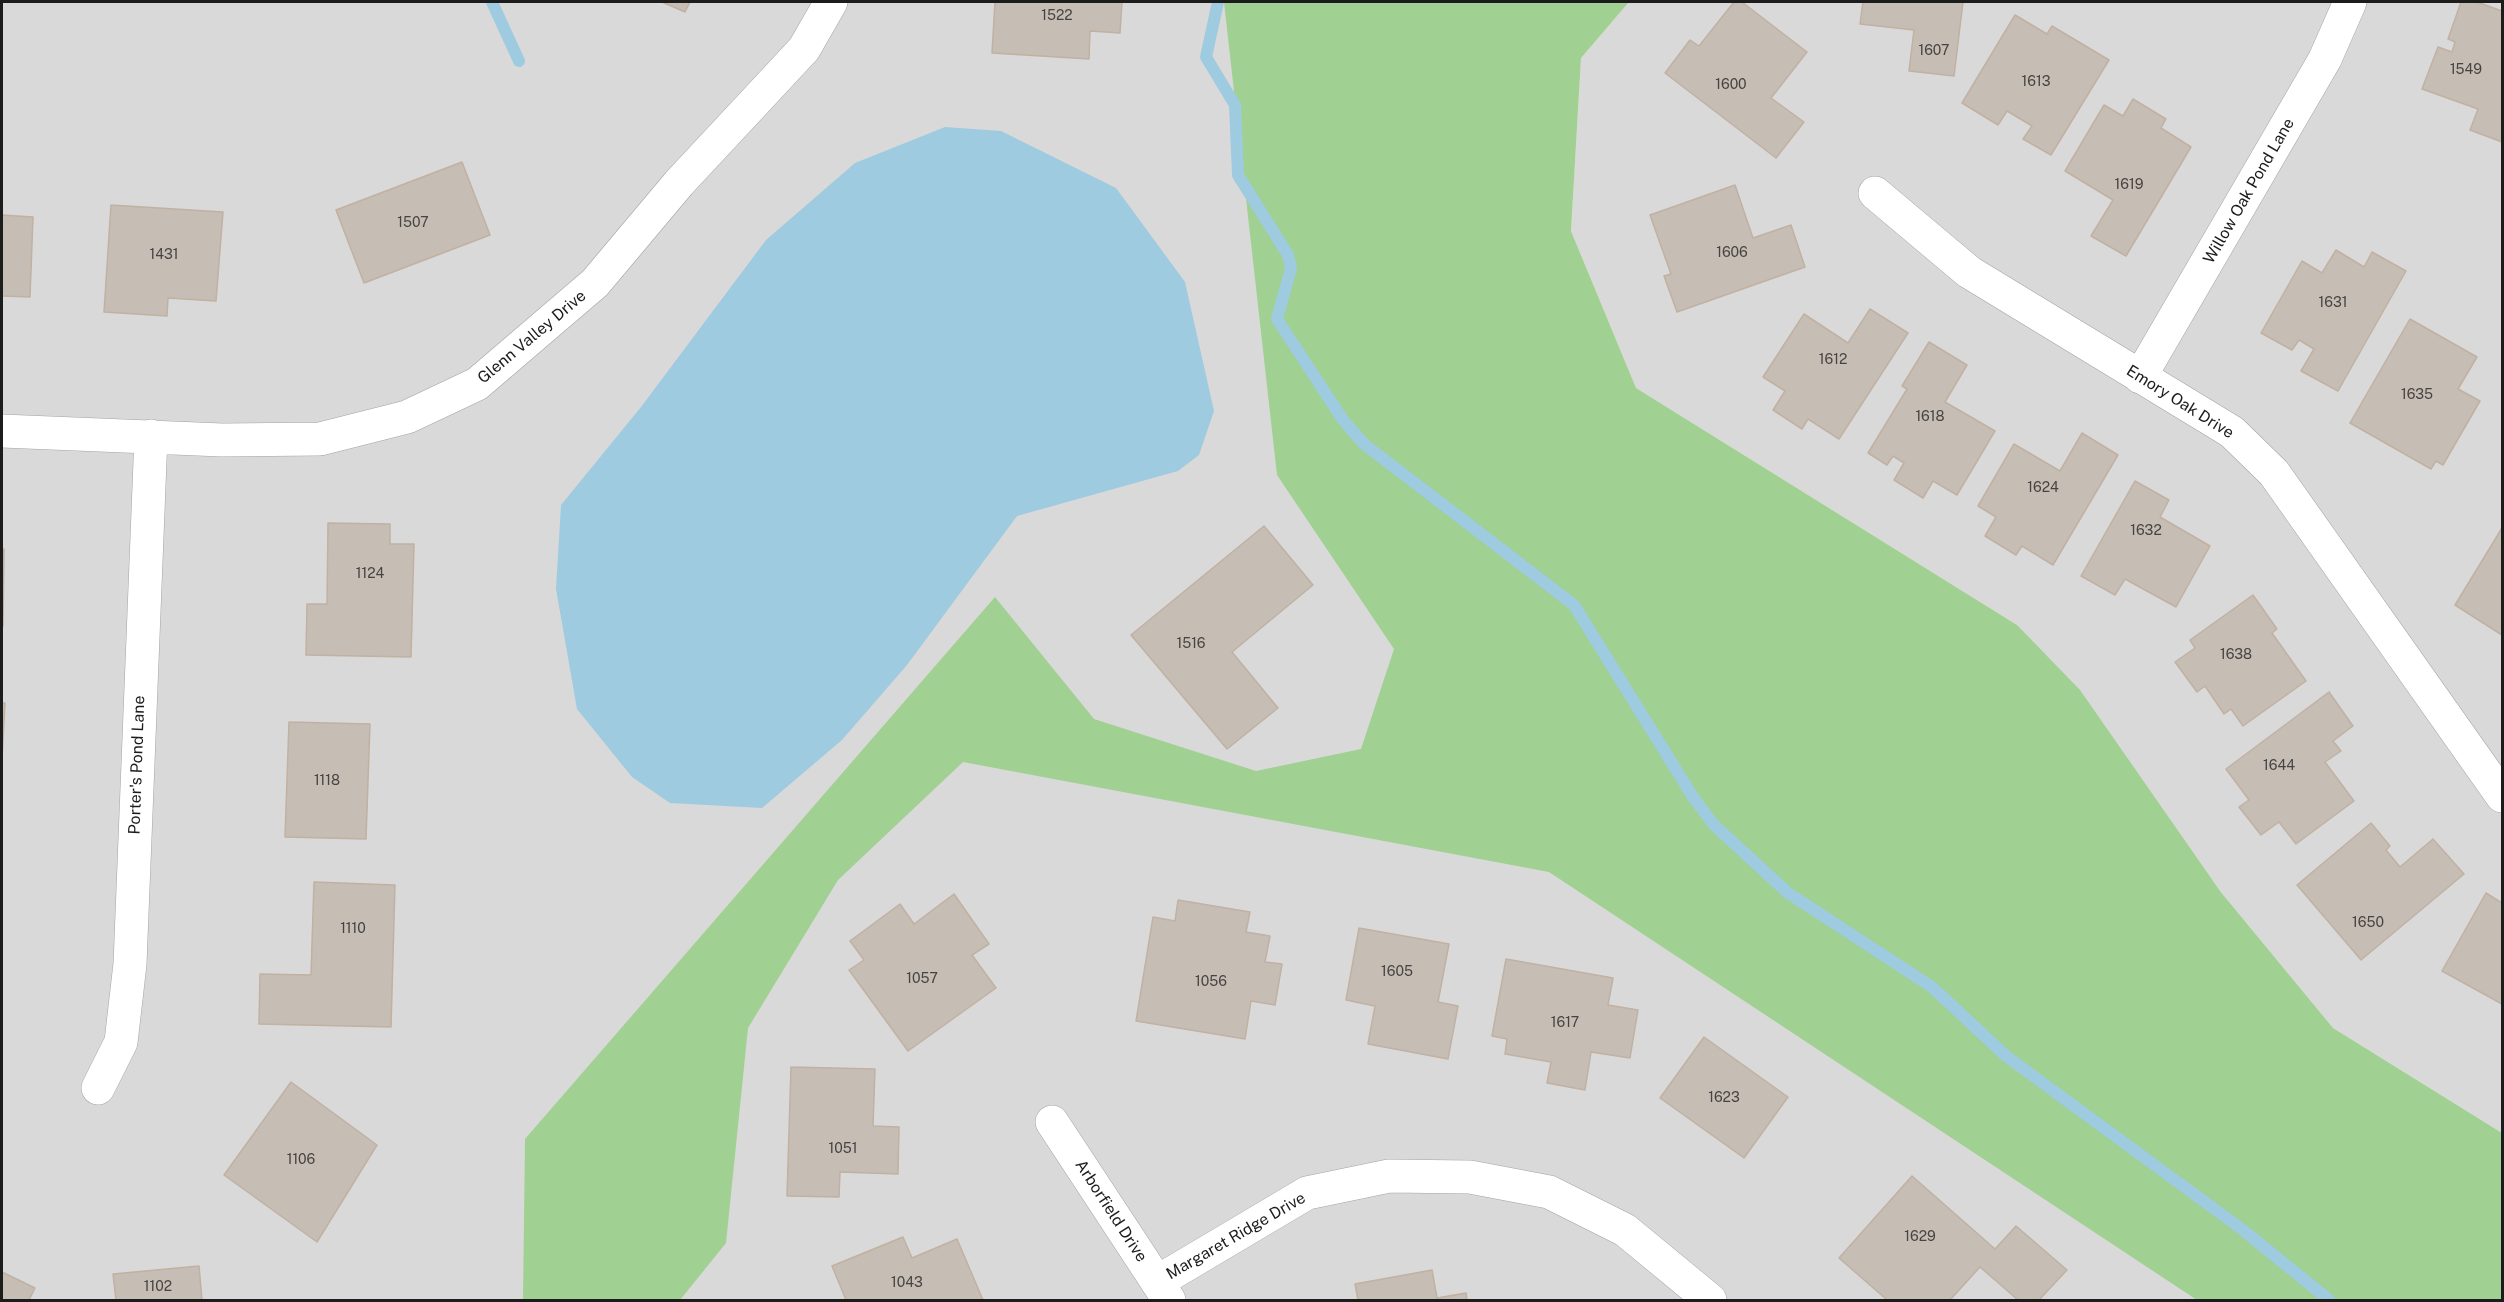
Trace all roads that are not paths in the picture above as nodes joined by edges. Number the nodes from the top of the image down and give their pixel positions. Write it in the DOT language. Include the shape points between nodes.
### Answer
graph roads {
  1 [pos="831,2"];
  2 [pos="2350,2"];
  3 [pos="1875,193"];
  4 [pos="2140,377"];
  5 [pos="2,431"];
  6 [pos="151,436"];
  7 [pos="2502,796"];
  8 [pos="98,1088"];
  9 [pos="1052,1122"];
  10 [pos="1163,1291"];
  11 [pos="1710,1300"];
  1 -- 6 [label="street, Glenn Valley Drive" via="804,49 679,183 595,284 477,384 407,417 320,440"];
  2 -- 4 [label="street, Willow Oak Pond Lane" via="2325,59"];
  3 -- 4 [label="street, Emory Oak Drive" via="1969,272"];
  4 -- 7 [label="street, Emory Oak Drive" via="2232,432 2274,473"];
  5 -- 6 [label="street, Glenn Valley Drive"];
  6 -- 8 [label="street, Porter's Pond Lane" via="130,963 121,1042"];
  9 -- 10 [label="street, Arborfield Drive"];
  10 -- 11 [label="street, Margaret Ridge Drive" via="1308,1193 1389,1176 1470,1177 1549,1192 1625,1230"];
}
